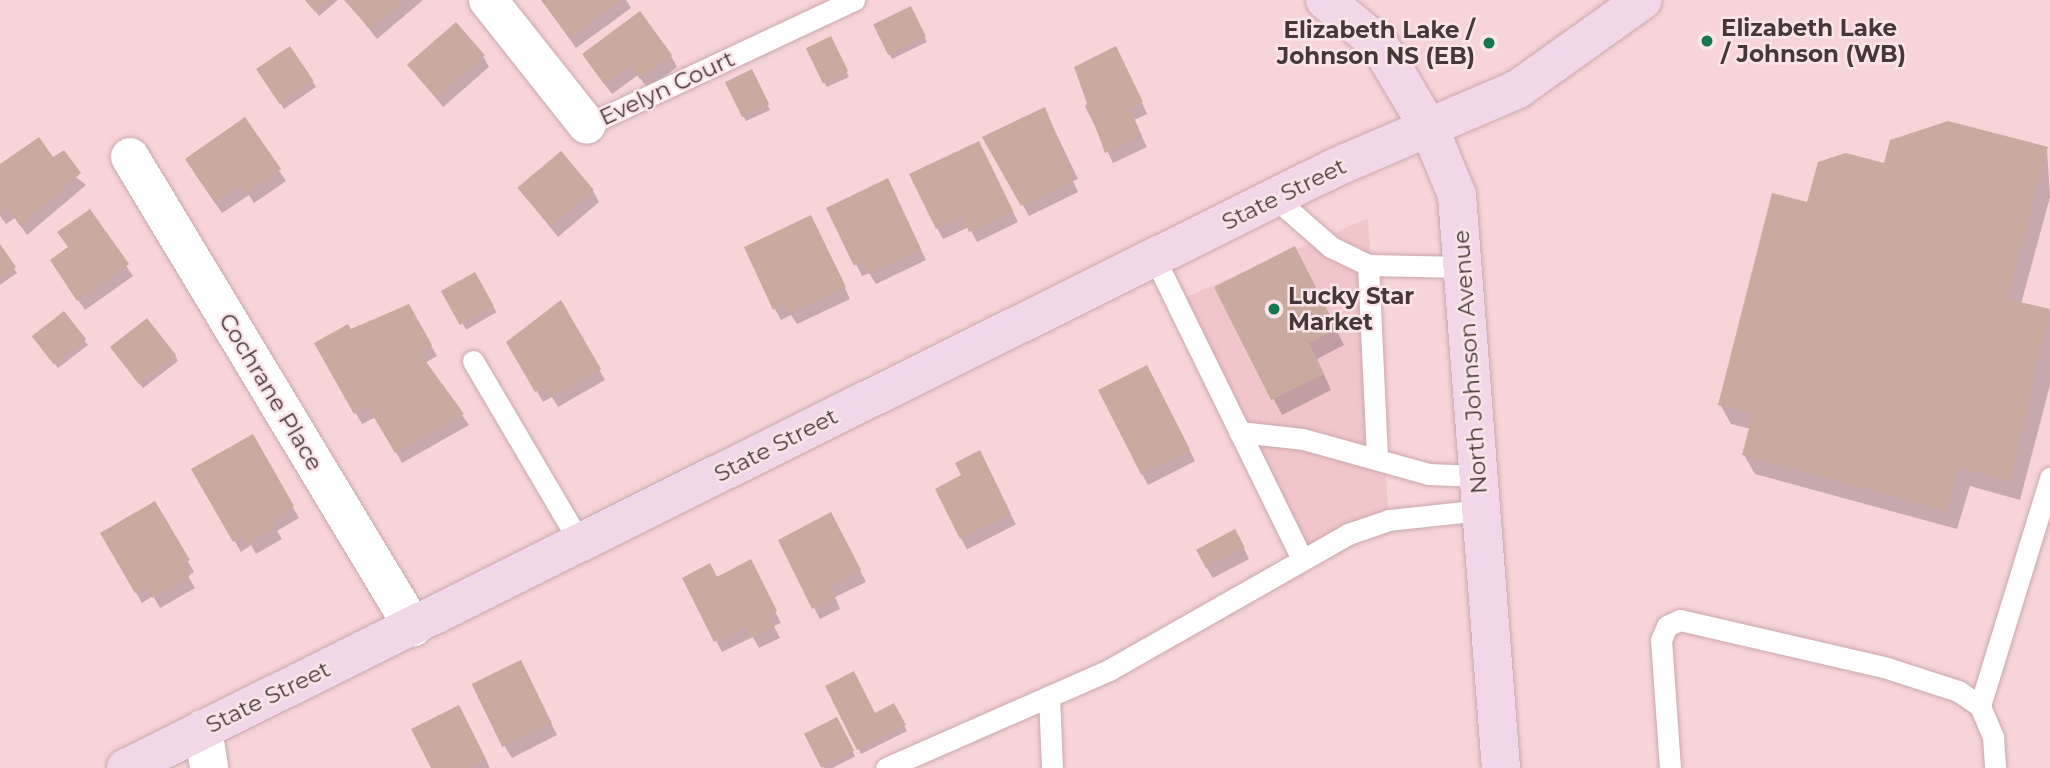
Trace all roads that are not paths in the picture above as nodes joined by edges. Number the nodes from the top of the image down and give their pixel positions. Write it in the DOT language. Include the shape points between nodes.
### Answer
graph roads {
  1 [pos="488,0"];
  2 [pos="853,0"];
  3 [pos="1325,0"];
  4 [pos="1643,0"];
  5 [pos="587,125"];
  6 [pos="1431,132"];
  7 [pos="130,158"];
  8 [pos="1275,198"];
  9 [pos="1154,257"];
  10 [pos="1368,265"];
  11 [pos="1463,267"];
  12 [pos="473,361"];
  13 [pos="1239,432"];
  14 [pos="1377,458"];
  15 [pos="2050,478"];
  16 [pos="1480,493"];
  17 [pos="580,543"];
  18 [pos="1302,559"];
  19 [pos="412,627"];
  20 [pos="1049,696"];
  21 [pos="1980,706"];
  22 [pos="203,729"];
  23 [pos="126,768"];
  24 [pos="209,768"];
  25 [pos="886,768"];
  26 [pos="1052,768"];
  27 [pos="1501,768"];
  28 [pos="1670,768"];
  29 [pos="1995,768"];
  1 -- 5 [label="street, Evelyn Court"];
  2 -- 5 [label="lane, Evelyn Court"];
  3 -- 6 [label="main road, North Johnson Avenue" via="1379,44"];
  4 -- 6 [label="main road, State Street" via="1528,83"];
  6 -- 8 [label="main road, State Street"];
  6 -- 11 [label="main road, North Johnson Avenue" via="1457,195"];
  7 -- 19 [label="street, Cochrane Place"];
  8 -- 9 [label="main road, State Street"];
  8 -- 10 [label="lane" via="1331,247"];
  9 -- 13 [label="lane"];
  9 -- 17 [label="main road, State Street"];
  10 -- 11 [label="lane"];
  10 -- 14 [label="lane"];
  11 -- 16 [label="main road, North Johnson Avenue"];
  12 -- 17 [label="lane"];
  13 -- 14 [label="lane" via="1303,439"];
  13 -- 18 [label="lane"];
  14 -- 16 [label="lane"];
  15 -- 21 [label="lane"];
  16 -- 18 [label="lane" via="1389,520"];
  16 -- 27 [label="main road, North Johnson Avenue"];
  17 -- 19 [label="main road, State Street"];
  18 -- 20 [label="lane" via="1194,625"];
  19 -- 22 [label="main road, State Street"];
  20 -- 25 [label="lane"];
  20 -- 26 [label="lane"];
  21 -- 28 [label="lane" via="1958,691 1884,667 1680,620 1667,626 1661,640"];
  21 -- 29 [label="lane" via="1993,737"];
  22 -- 23 [label="main road, State Street"];
  22 -- 24 [label="street"];
}
